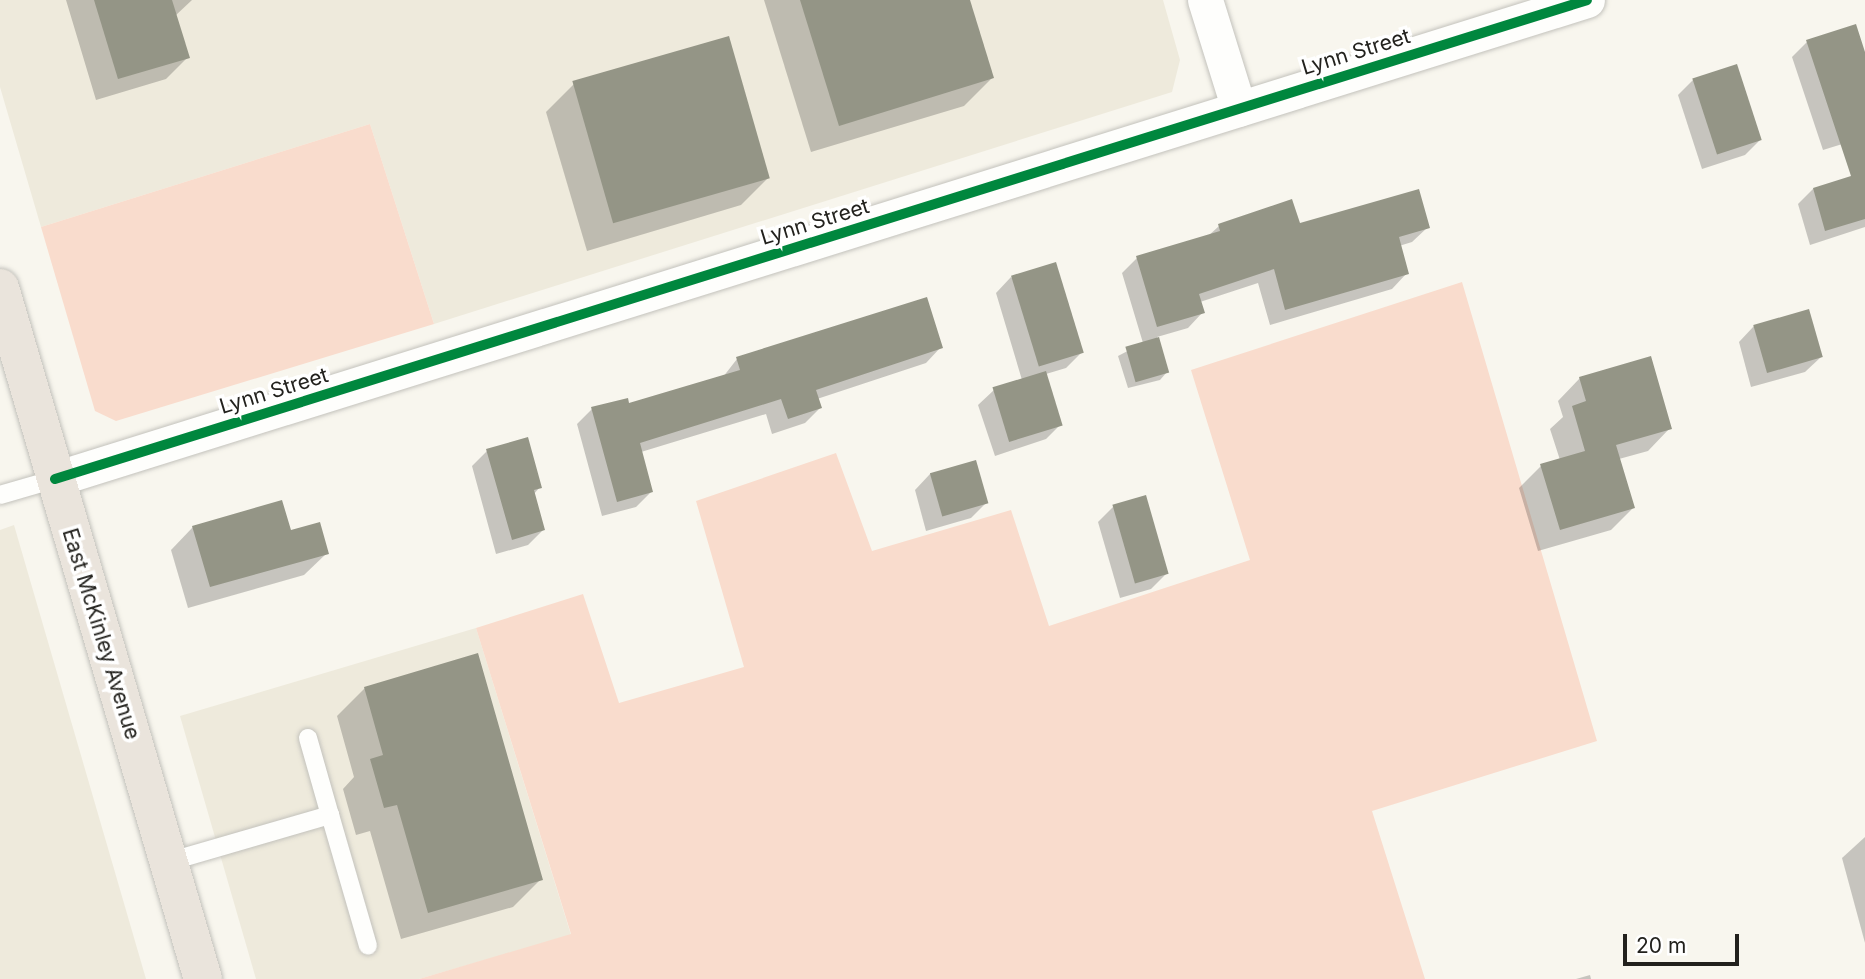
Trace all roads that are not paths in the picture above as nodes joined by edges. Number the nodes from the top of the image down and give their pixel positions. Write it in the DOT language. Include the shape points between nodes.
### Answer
graph roads {
  1 [pos="1205,0"];
  2 [pos="1587,0"];
  3 [pos="1239,109"];
  4 [pos="0,288"];
  5 [pos="55,479"];
  6 [pos="0,495"];
  7 [pos="308,738"];
  8 [pos="330,815"];
  9 [pos="168,862"];
  10 [pos="368,946"];
  11 [pos="203,979"];
  1 -- 3 [label="street"];
  2 -- 3 [label="street, Lynn Street"];
  3 -- 5 [label="street, Lynn Street"];
  4 -- 5 [label="main road, East McKinley Avenue"];
  5 -- 6 [label="lane"];
  5 -- 9 [label="main road, East McKinley Avenue"];
  7 -- 8 [label="lane"];
  8 -- 9 [label="lane"];
  8 -- 10 [label="lane"];
  9 -- 11 [label="main road, East McKinley Avenue"];
}
